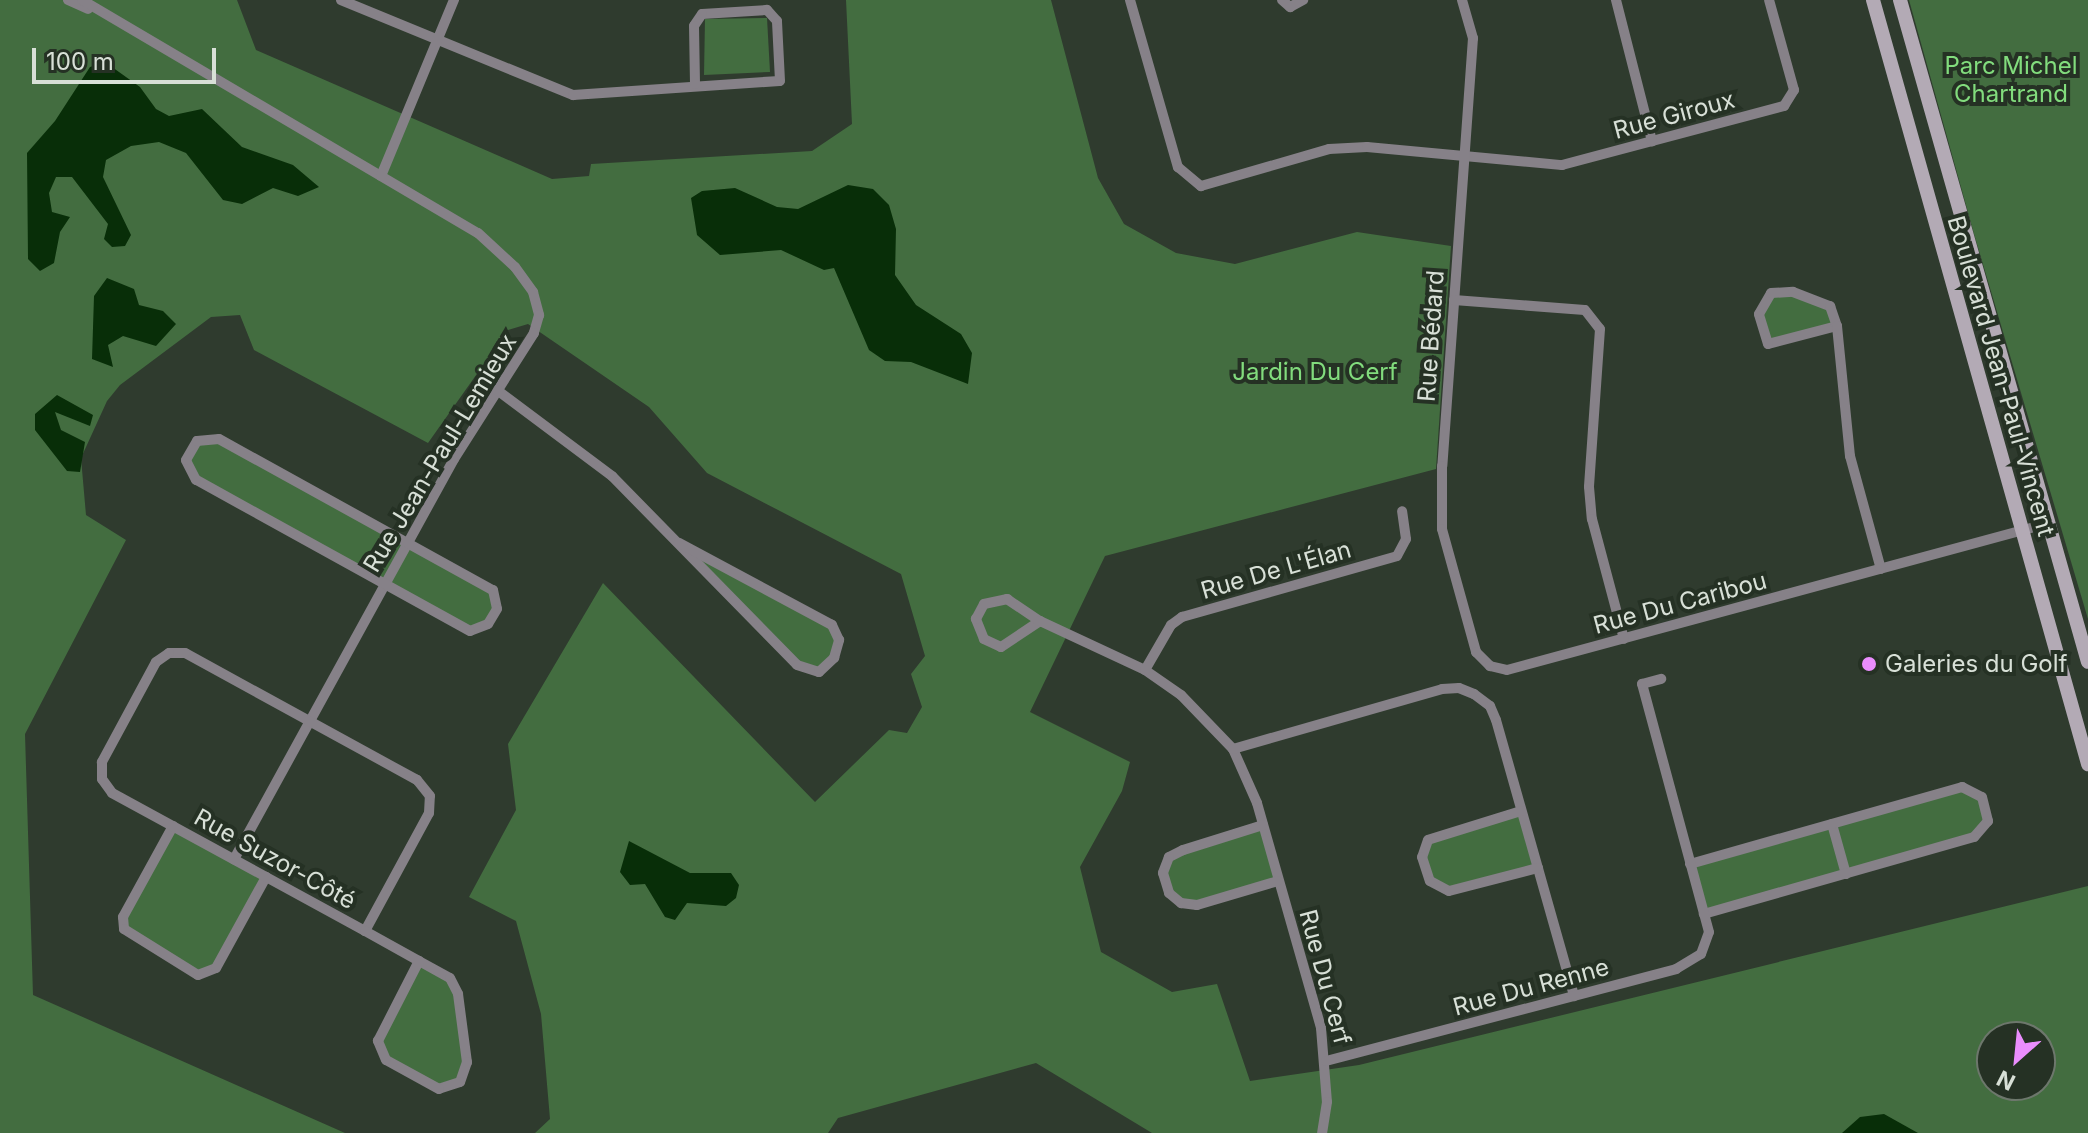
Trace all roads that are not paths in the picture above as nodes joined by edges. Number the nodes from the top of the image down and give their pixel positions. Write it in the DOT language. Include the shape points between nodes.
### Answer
graph roads {
  1 [pos="68,0"];
  2 [pos="82,0"];
  3 [pos="341,0"];
  4 [pos="454,0"];
  5 [pos="1130,0"];
  6 [pos="1282,0"];
  7 [pos="1303,0"];
  8 [pos="1462,0"];
  9 [pos="1616,0"];
  10 [pos="1769,0"];
  11 [pos="1873,0"];
  12 [pos="1900,0"];
  13 [pos="115,21"];
  14 [pos="437,40"];
  15 [pos="695,84"];
  16 [pos="1652,141"];
  17 [pos="1464,159"];
  18 [pos="381,176"];
  19 [pos="1454,300"];
  20 [pos="1837,326"];
  21 [pos="497,390"];
  22 [pos="1402,511"];
  23 [pos="2049,523"];
  24 [pos="2021,530"];
  25 [pos="409,543"];
  26 [pos="679,543"];
  27 [pos="1881,569"];
  28 [pos="386,584"];
  29 [pos="1040,621"];
  30 [pos="1624,639"];
  31 [pos="2088,662"];
  32 [pos="1490,666"];
  33 [pos="1145,670"];
  34 [pos="1661,679"];
  35 [pos="310,722"];
  36 [pos="1233,749"];
  37 [pos="2088,764"];
  38 [pos="1521,811"];
  39 [pos="1832,824"];
  40 [pos="1263,825"];
  41 [pos="173,826"];
  42 [pos="234,860"];
  43 [pos="1690,864"];
  44 [pos="1538,868"];
  45 [pos="1846,874"];
  46 [pos="266,877"];
  47 [pos="1278,881"];
  48 [pos="1704,914"];
  49 [pos="365,931"];
  50 [pos="419,961"];
  51 [pos="1574,996"];
  52 [pos="1326,1061"];
  53 [pos="1322,1133"];
  1 -- 13 [label="street, Rue Jean-Paul-Lemieux"];
  2 -- 13 [label="street, Rue Jean-Paul-Lemieux"];
  3 -- 14 [label="street"];
  4 -- 14 [label="street"];
  5 -- 17 [label="street, Rue Giroux" via="1178,167 1187,180 1201,186 1329,149 1367,147"];
  6 -- 7 [label="street" via="1290,7"];
  8 -- 17 [label="street, Rue Bédard" via="1473,38"];
  9 -- 16 [label="street"];
  10 -- 16 [label="street, Rue Giroux" via="1794,90 1784,106"];
  11 -- 24 [label="street, Boulevard Jean-Paul-Vincent"];
  12 -- 23 [label="street, Boulevard Jean-Paul-Vincent"];
  13 -- 18 [label="street, Rue Jean-Paul-Lemieux"];
  14 -- 15 [label="street" via="573,95"];
  14 -- 18 [label="street"];
  15 -- 15 [label="street" via="780,81 777,21 767,10 702,14 694,26"];
  16 -- 17 [label="street, Rue Giroux" via="1562,165"];
  17 -- 19 [label="street, Rue Bédard"];
  18 -- 21 [label="street, Rue Jean-Paul-Lemieux" via="478,233 533,292 539,315 534,333"];
  19 -- 30 [label="street" via="1585,310 1600,329 1589,487 1592,519"];
  19 -- 32 [label="street, Rue Bédard" via="1442,529 1476,652"];
  20 -- 20 [label="street" via="1830,306 1793,292 1771,293 1759,314 1768,344"];
  20 -- 27 [label="street" via="1850,456"];
  21 -- 25 [label="street, Rue Jean-Paul-Lemieux"];
  21 -- 26 [label="street" via="612,476"];
  22 -- 33 [label="street, Rue De L'Élan" via="1406,539 1397,556 1182,617 1171,625"];
  23 -- 24 [label="street, Rue Du Caribou"];
  23 -- 31 [label="street, Boulevard Jean-Paul-Vincent"];
  24 -- 27 [label="street, Rue Du Caribou"];
  24 -- 37 [label="street, Boulevard Jean-Paul-Vincent"];
  25 -- 28 [label="street, Rue Jean-Paul-Lemieux"];
  25 -- 28 [label="street" via="493,590 493,617 470,631"];
  25 -- 28 [label="street" via="219,439 197,441 186,460 196,480"];
  26 -- 26 [label="street" via="797,665 819,672 834,658 839,640 832,625"];
  27 -- 30 [label="street, Rue Du Caribou"];
  28 -- 35 [label="street, Rue Jean-Paul-Lemieux"];
  29 -- 29 [label="street, Rue Du Cerf" via="999,598 984,604 976,619 984,639 1001,647"];
  29 -- 33 [label="street, Rue Du Cerf"];
  30 -- 32 [label="street, Rue Du Caribou" via="1507,670"];
  33 -- 36 [label="street, Rue Du Cerf" via="1181,695"];
  34 -- 43 [label="street, Rue Du Renne" via="1642,684"];
  35 -- 41 [label="street, Rue Suzor-Côté" via="185,653 169,653 156,662 102,762 102,779 112,793"];
  35 -- 42 [label="street, Rue Jean-Paul-Lemieux"];
  35 -- 49 [label="street" via="417,780 430,796 429,813"];
  36 -- 38 [label="street" via="1459,688 1490,706"];
  36 -- 40 [label="street, Rue Du Cerf"];
  38 -- 44 [label="street"];
  38 -- 44 [label="street" via="1428,840 1422,857 1430,881 1449,891"];
  39 -- 43 [label="street"];
  39 -- 45 [label="street"];
  39 -- 45 [label="street" via="1962,787 1982,797 1988,821 1974,837"];
  40 -- 47 [label="street, Rue Du Cerf"];
  40 -- 47 [label="street" via="1183,850 1169,857 1163,873 1169,893 1181,903 1197,905"];
  41 -- 42 [label="street, Rue Suzor-Côté"];
  41 -- 46 [label="street" via="123,917 124,929 198,975 216,968"];
  42 -- 46 [label="street, Rue Suzor-Côté"];
  43 -- 48 [label="street, Rue Du Renne"];
  44 -- 51 [label="street"];
  45 -- 48 [label="street"];
  46 -- 49 [label="street, Rue Suzor-Côté"];
  47 -- 52 [label="street, Rue Du Cerf"];
  48 -- 51 [label="street, Rue Du Renne" via="1709,932 1693,962"];
  49 -- 50 [label="street, Rue Suzor-Côté"];
  50 -- 50 [label="street, Rue Suzor-Côté" via="450,978 458,994 467,1062 460,1082 439,1089 386,1060 378,1041"];
  51 -- 52 [label="street, Rue Du Renne"];
  52 -- 53 [label="street, Rue Du Cerf"];
}
